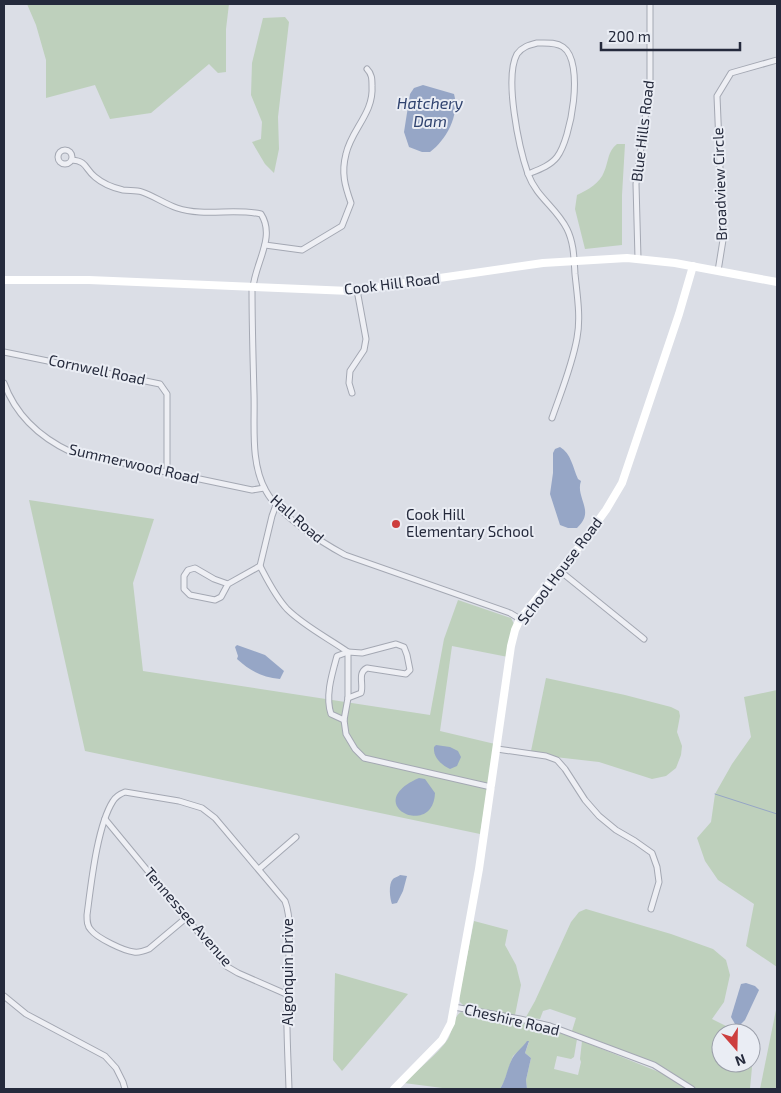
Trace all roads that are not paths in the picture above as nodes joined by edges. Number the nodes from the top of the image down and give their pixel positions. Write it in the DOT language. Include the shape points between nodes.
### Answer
graph roads {
  1 [pos="650,4"];
  2 [pos="777,60"];
  3 [pos="367,69"];
  4 [pos="72,160"];
  5 [pos="528,174"];
  6 [pos="264,246"];
  7 [pos="638,258"];
  8 [pos="574,260"];
  9 [pos="693,266"];
  10 [pos="718,271"];
  11 [pos="4,280"];
  12 [pos="777,282"];
  13 [pos="253,288"];
  14 [pos="357,290"];
  15 [pos="4,352"];
  16 [pos="4,383"];
  17 [pos="352,393"];
  18 [pos="552,418"];
  19 [pos="167,473"];
  20 [pos="264,488"];
  21 [pos="276,505"];
  22 [pos="260,566"];
  23 [pos="560,571"];
  24 [pos="228,584"];
  25 [pos="520,619"];
  26 [pos="644,638"];
  27 [pos="348,652"];
  28 [pos="348,698"];
  29 [pos="344,720"];
  30 [pos="497,749"];
  31 [pos="491,787"];
  32 [pos="105,819"];
  33 [pos="296,837"];
  34 [pos="259,869"];
  35 [pos="651,909"];
  36 [pos="186,918"];
  37 [pos="286,994"];
  38 [pos="4,996"];
  39 [pos="8,1001"];
  40 [pos="4,1005"];
  41 [pos="454,1007"];
  42 [pos="125,1089"];
  43 [pos="289,1089"];
  44 [pos="394,1089"];
  45 [pos="692,1089"];
  1 -- 7 [label="street, Blue Hills Road" via="650,82 636,178"];
  2 -- 10 [label="street, Broadview Circle" via="731,73 717,96 723,240"];
  3 -- 6 [label="street" via="371,74 373,94 366,116 346,154 343,180 351,203 342,226 302,250"];
  4 -- 6 [label="street, Hall Road" via="79,160 94,176 110,186 139,191 180,209 261,214 266,222"];
  5 -- 5 [label="street" via="514,110 515,62 525,46 553,44 570,54 573,65 572,114 557,158"];
  5 -- 8 [label="street" via="536,192 566,228"];
  6 -- 13 [label="street, Hall Road"];
  7 -- 8 [label="street, Cook Hill Road"];
  7 -- 9 [label="street, Cook Hill Road"];
  8 -- 14 [label="street, Cook Hill Road"];
  8 -- 18 [label="street" via="577,337"];
  9 -- 10 [label="street, Cook Hill Road"];
  9 -- 23 [label="street, School House Road" via="625,477 606,510"];
  10 -- 12 [label="street, Cook Hill Road"];
  11 -- 13 [label="street, Cook Hill Road"];
  13 -- 14 [label="street, Cook Hill Road"];
  13 -- 20 [label="street, Hall Road" via="255,452"];
  14 -- 17 [label="street" via="366,339 364,350 350,371"];
  15 -- 19 [label="street, Cornwell Road" via="160,384 167,394"];
  16 -- 19 [label="street, Summerwood Road" via="26,422 57,446 81,455"];
  19 -- 20 [label="street, Summerwood Road" via="252,490"];
  20 -- 21 [label="street, Hall Road"];
  21 -- 22 [label="street"];
  21 -- 25 [label="street, Hall Road" via="320,540 345,555"];
  22 -- 24 [label="street"];
  22 -- 27 [label="street" via="286,607"];
  23 -- 25 [label="street, School House Road"];
  23 -- 26 [label="street"];
  24 -- 24 [label="street" via="194,568 184,576 184,589 190,596 215,600 221,597"];
  25 -- 30 [label="street, School House Road" via="511,646"];
  27 -- 28 [label="street"];
  27 -- 28 [label="street" via="362,653 396,644 404,647 410,670 400,674 367,668 361,675 361,693"];
  27 -- 29 [label="street" via="337,656 330,682 331,714"];
  28 -- 29 [label="street"];
  29 -- 31 [label="street" via="346,734 364,758"];
  30 -- 31 [label="street, School House Road"];
  30 -- 35 [label="street" via="557,760 599,816 652,853 658,867 659,882"];
  31 -- 41 [label="street, School House Road"];
  32 -- 34 [label="street, Algonquin Drive" via="114,799 125,792 202,808 215,818"];
  32 -- 36 [label="street, Tennessee Avenue"];
  32 -- 36 [label="street, Algonquin Drive" via="87,915 92,931 127,950 142,952"];
  33 -- 34 [label="street"];
  34 -- 37 [label="street, Algonquin Drive" via="285,901 288,910"];
  36 -- 37 [label="street, Tennessee Avenue" via="226,966"];
  37 -- 43 [label="street, Algonquin Drive"];
  38 -- 39 [label="street"];
  39 -- 40 [label="street"];
  39 -- 42 [label="street" via="105,1056 116,1068"];
  41 -- 44 [label="street, Cheshire Road" via="449,1030 442,1040"];
  41 -- 45 [label="street, Cheshire Road" via="557,1028 654,1065"];
}
